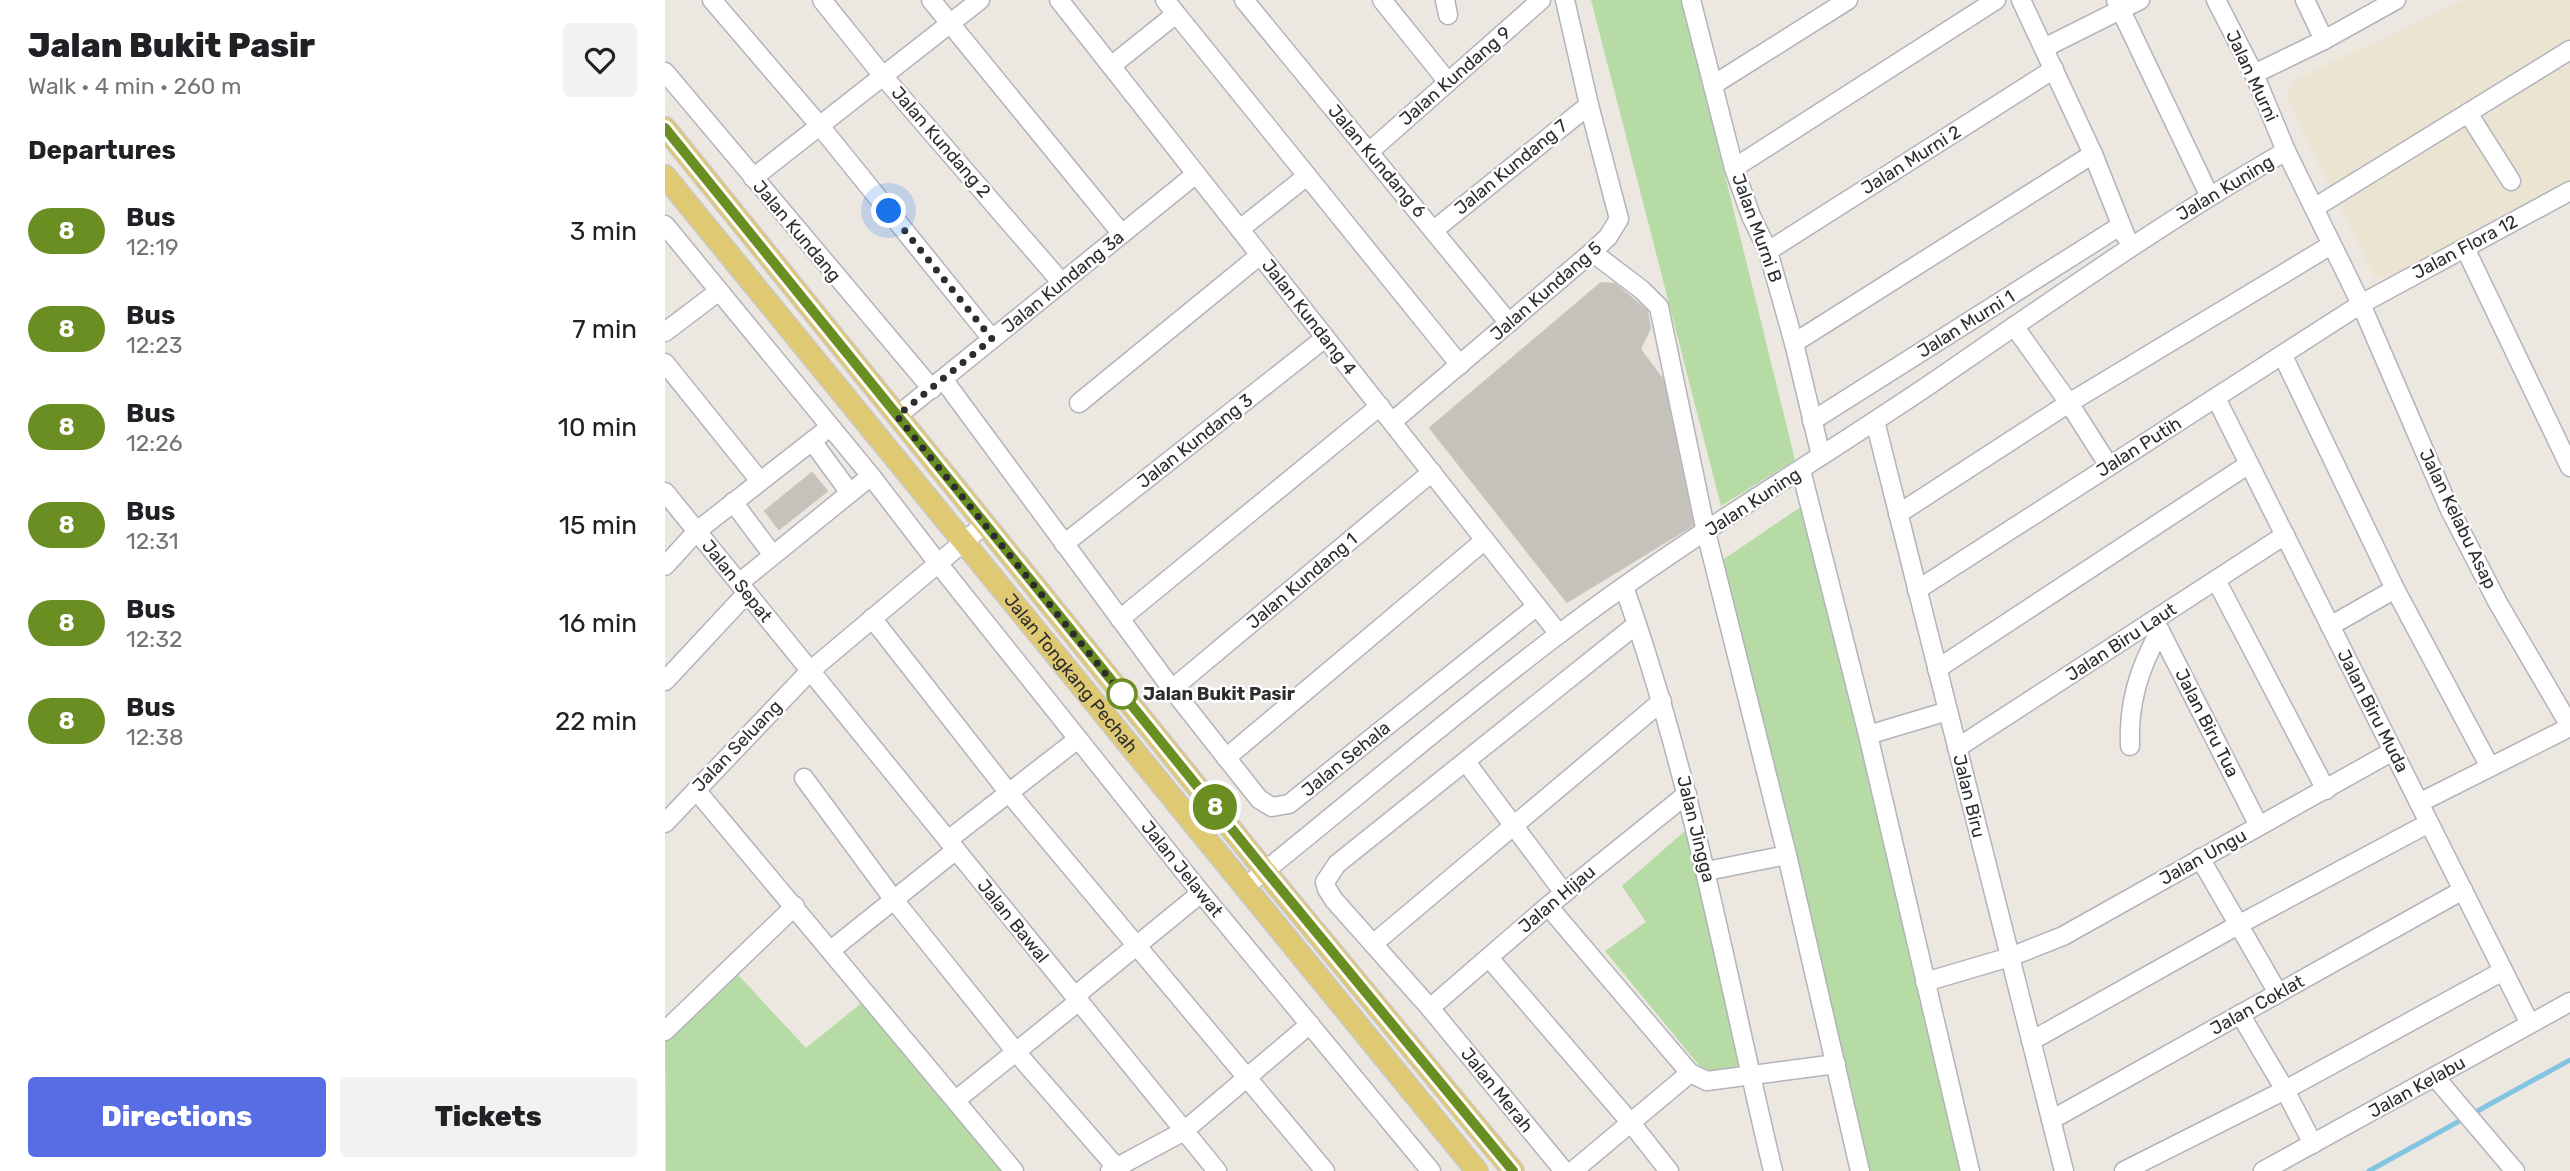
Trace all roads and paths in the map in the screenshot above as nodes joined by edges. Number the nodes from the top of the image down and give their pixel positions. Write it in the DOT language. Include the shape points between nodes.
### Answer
graph roads {
  1 [pos="712,0"];
  2 [pos="822,0"];
  3 [pos="931,0"];
  4 [pos="980,0"];
  5 [pos="1059,0"];
  6 [pos="1244,0"];
  7 [pos="1382,0"];
  8 [pos="1541,0"];
  9 [pos="1565,0"];
  10 [pos="1848,0"];
  11 [pos="1996,0"];
  12 [pos="2021,0"];
  13 [pos="2140,0"];
  14 [pos="2216,0"];
  15 [pos="2305,0"];
  16 [pos="2392,1"];
  17 [pos="1697,3"];
  18 [pos="2118,5"];
  19 [pos="1170,7"];
  20 [pos="950,24"];
  21 [pos="2324,40"];
  22 [pos="2044,48"];
  23 [pos="2570,50"];
  24 [pos="1111,66"];
  25 [pos="2054,69"];
  26 [pos="665,72"];
  27 [pos="2254,74"];
  28 [pos="883,76"];
  29 [pos="1448,82"];
  30 [pos="1713,85"];
  31 [pos="1588,105"];
  32 [pos="2468,113"];
  33 [pos="820,126"];
  34 [pos="665,128"];
  35 [pos="2286,151"];
  36 [pos="1369,152"];
  37 [pos="2092,154"];
  38 [pos="1734,169"];
  39 [pos="1196,174"];
  40 [pos="665,176"];
  41 [pos="1307,176"];
  42 [pos="753,178"];
  43 [pos="2511,181"];
  44 [pos="2569,194"];
  45 [pos="2209,195"];
  46 [pos="2314,208"];
  47 [pos="665,225"];
  48 [pos="2120,226"];
  49 [pos="1240,229"];
  50 [pos="1434,230"];
  51 [pos="1122,234"];
  52 [pos="2331,245"];
  53 [pos="2130,246"];
  54 [pos="2465,248"];
  55 [pos="1768,251"];
  56 [pos="1592,252"];
  57 [pos="1260,255"];
  58 [pos="1062,283"];
  59 [pos="719,290"];
  60 [pos="2361,304"];
  61 [pos="1509,323"];
  62 [pos="2014,326"];
  63 [pos="665,332"];
  64 [pos="1325,338"];
  65 [pos="992,339"];
  66 [pos="1794,343"];
  67 [pos="2283,356"];
  68 [pos="665,363"];
  69 [pos="1460,365"];
  70 [pos="937,384"];
  71 [pos="2216,398"];
  72 [pos="1079,402"];
  73 [pos="2069,403"];
  74 [pos="1380,406"];
  75 [pos="897,416"];
  76 [pos="1812,421"];
  77 [pos="1392,422"];
  78 [pos="1875,422"];
  79 [pos="830,427"];
  80 [pos="812,441"];
  81 [pos="1821,456"];
  82 [pos="2249,464"];
  83 [pos="2109,466"];
  84 [pos="2570,467"];
  85 [pos="1801,470"];
  86 [pos="1432,472"];
  87 [pos="871,476"];
  88 [pos="760,481"];
  89 [pos="665,492"];
  90 [pos="850,493"];
  91 [pos="733,502"];
  92 [pos="1898,514"];
  93 [pos="985,524"];
  94 [pos="697,531"];
  95 [pos="1706,533"];
  96 [pos="2285,535"];
  97 [pos="1485,540"];
  98 [pos="963,542"];
  99 [pos="1064,544"];
  100 [pos="772,554"];
  101 [pos="937,562"];
  102 [pos="665,566"];
  103 [pos="2216,580"];
  104 [pos="1624,587"];
  105 [pos="743,588"];
  106 [pos="2395,589"];
  107 [pos="1917,590"];
  108 [pos="1537,606"];
  109 [pos="872,618"];
  110 [pos="1119,619"];
  111 [pos="1637,624"];
  112 [pos="2157,626"];
  113 [pos="2330,626"];
  114 [pos="1559,634"];
  115 [pos="1937,669"];
  116 [pos="810,671"];
  117 [pos="665,681"];
  118 [pos="1172,690"];
  119 [pos="1663,701"];
  120 [pos="1948,711"];
  121 [pos="2570,726"];
  122 [pos="1868,735"];
  123 [pos="1078,739"];
  124 [pos="2130,746"];
  125 [pos="1957,748"];
  126 [pos="2393,751"];
  127 [pos="1226,758"];
  128 [pos="1467,762"];
  129 [pos="2490,767"];
  130 [pos="804,778"];
  131 [pos="696,790"];
  132 [pos="2326,790"];
  133 [pos="1009,793"];
  134 [pos="1687,794"];
  135 [pos="2419,803"];
  136 [pos="665,823"];
  137 [pos="2429,823"];
  138 [pos="1514,825"];
  139 [pos="2259,826"];
  140 [pos="952,845"];
  141 [pos="1787,855"];
  142 [pos="2200,858"];
  143 [pos="1265,870"];
  144 [pos="1707,871"];
  145 [pos="1245,887"];
  146 [pos="2463,890"];
  147 [pos="1201,893"];
  148 [pos="1564,893"];
  149 [pos="894,900"];
  150 [pos="795,906"];
  151 [pos="1548,906"];
  152 [pos="2238,925"];
  153 [pos="1373,944"];
  154 [pos="1138,945"];
  155 [pos="831,950"];
  156 [pos="2010,957"];
  157 [pos="1489,958"];
  158 [pos="2503,971"];
  159 [pos="1925,982"];
  160 [pos="2278,993"];
  161 [pos="1077,998"];
  162 [pos="2570,1002"];
  163 [pos="1430,1008"];
  164 [pos="2240,1014"];
  165 [pos="1310,1024"];
  166 [pos="2530,1024"];
  167 [pos="665,1031"];
  168 [pos="2031,1041"];
  169 [pos="1016,1052"];
  170 [pos="1836,1063"];
  171 [pos="1690,1073"];
  172 [pos="1750,1075"];
  173 [pos="1248,1077"];
  174 [pos="2435,1077"];
  175 [pos="2285,1090"];
  176 [pos="956,1100"];
  177 [pos="2051,1120"];
  178 [pos="1631,1123"];
  179 [pos="1184,1131"];
  180 [pos="2313,1143"];
  181 [pos="1113,1169"];
  182 [pos="1014,1171"];
  183 [pos="1217,1171"];
  184 [pos="1325,1171"];
  185 [pos="1431,1171"];
  186 [pos="1477,1171"];
  187 [pos="1513,1171"];
  188 [pos="1564,1171"];
  189 [pos="1573,1171"];
  190 [pos="1669,1171"];
  191 [pos="1773,1171"];
  192 [pos="1860,1171"];
  193 [pos="1970,1171"];
  194 [pos="2064,1171"];
  195 [pos="2123,1171"];
  196 [pos="2263,1171"];
  197 [pos="2515,1171"];
  1 -- 33 [label="street"];
  2 -- 28 [label="street, Jalan Kundang 2"];
  3 -- 20 [label="street"];
  4 -- 20 [label="street"];
  5 -- 24 [label="street, Jalan Kundang 4"];
  6 -- 36 [label="street, Jalan Kundang 6"];
  7 -- 29 [label="street"];
  8 -- 29 [label="street, Jalan Kundang 9"];
  9 -- 31 [label="street, Jalan Kundang 5"];
  10 -- 30 [label="street"];
  11 -- 38 [label="street"];
  12 -- 22 [label="street"];
  13 -- 18 [label="street"];
  14 -- 27 [label="street, Jalan Murni"];
  15 -- 21 [label="street"];
  16 -- 21 [label="street"];
  17 -- 30 [label="street, Jalan Murni B"];
  18 -- 22 [label="street"];
  18 -- 45 [label="street"];
  19 -- 24 [label="street"];
  19 -- 41 [label="street"];
  20 -- 28 [label="street"];
  20 -- 51 [label="street"];
  21 -- 27 [label="street"];
  22 -- 25 [label="street"];
  23 -- 32 [label="street"];
  24 -- 39 [label="street, Jalan Kundang 4"];
  25 -- 37 [label="street"];
  25 -- 55 [label="street, Jalan Murni 2"];
  26 -- 42 [label="street, Jalan Kundang"];
  27 -- 35 [label="street, Jalan Murni"];
  28 -- 33 [label="street"];
  28 -- 58 [label="street, Jalan Kundang 2"];
  29 -- 36 [label="street, Jalan Kundang 9"];
  30 -- 38 [label="street, Jalan Murni B"];
  31 -- 50 [label="street, Jalan Kundang 7"];
  31 -- 56 [label="street, Jalan Kundang 5" via="1619,219"];
  32 -- 43 [label="street"];
  32 -- 46 [label="street"];
  33 -- 42 [label="street"];
  33 -- 65 [label="street"];
  34 -- 75 [label="main road, Jalan Tongkang Pechah"];
  35 -- 45 [label="street, Jalan Kuning"];
  35 -- 46 [label="street, Jalan Murni"];
  36 -- 50 [label="street, Jalan Kundang 6"];
  37 -- 48 [label="street"];
  37 -- 66 [label="street"];
  38 -- 55 [label="street, Jalan Murni B"];
  39 -- 49 [label="street, Jalan Kundang 4"];
  39 -- 51 [label="street, Jalan Kundang 3a"];
  40 -- 98 [label="main road, Jalan Tongkang Pechah"];
  41 -- 49 [label="street"];
  41 -- 69 [label="street"];
  42 -- 70 [label="street, Jalan Kundang"];
  44 -- 54 [label="street, Jalan Flora 12"];
  45 -- 53 [label="street, Jalan Kuning"];
  46 -- 52 [label="street, Jalan Murni"];
  47 -- 59 [label="street, Jalan Jelawat"];
  48 -- 53 [label="street"];
  48 -- 76 [label="street, Jalan Murni 1"];
  49 -- 57 [label="street, Jalan Kundang 4"];
  50 -- 61 [label="street, Jalan Kundang 6"];
  51 -- 58 [label="street, Jalan Kundang 3a"];
  52 -- 60 [label="street, Jalan Murni"];
  52 -- 73 [label="street"];
  53 -- 62 [label="street, Jalan Kuning"];
  54 -- 60 [label="street, Jalan Flora 12"];
  54 -- 84 [label="street"];
  55 -- 66 [label="street, Jalan Murni B"];
  56 -- 61 [label="street, Jalan Kundang 5"];
  56 -- 95 [label="street" via="1659,307"];
  57 -- 64 [label="street, Jalan Kundang 4"];
  57 -- 72 [label="street"];
  58 -- 65 [label="street, Jalan Kundang 3a"];
  59 -- 63 [label="street"];
  59 -- 79 [label="street, Jalan Jelawat"];
  60 -- 67 [label="street, Jalan Putih"];
  60 -- 121 [label="street, Jalan Kelabu Asap" via="2449,508"];
  61 -- 69 [label="street, Jalan Kundang 5"];
  62 -- 73 [label="street"];
  62 -- 78 [label="street, Jalan Kuning"];
  64 -- 74 [label="street, Jalan Kundang 4"];
  64 -- 99 [label="street, Jalan Kundang 3"];
  65 -- 70 [label="street, Jalan Kundang 3a"];
  66 -- 76 [label="street, Jalan Murni B"];
  67 -- 71 [label="street, Jalan Putih"];
  67 -- 106 [label="street"];
  68 -- 88 [label="street"];
  69 -- 77 [label="street, Jalan Kundang 5"];
  70 -- 75 [label="street, Jalan Kundang 3a"];
  70 -- 99 [label="street, Jalan Kundang"];
  71 -- 82 [label="street, Jalan Biru Muda"];
  71 -- 83 [label="street, Jalan Putih"];
  73 -- 83 [label="street"];
  73 -- 92 [label="street"];
  74 -- 77 [label="street, Jalan Kundang 4"];
  74 -- 110 [label="street"];
  75 -- 93 [label="main road, Jalan Tongkang Pechah"];
  76 -- 81 [label="street, Jalan Murni B"];
  77 -- 86 [label="street, Jalan Kundang 4"];
  78 -- 81 [label="street, Jalan Kuning"];
  78 -- 92 [label="street, Jalan Biru"];
  79 -- 80 [label="street"];
  79 -- 87 [label="street, Jalan Jelawat"];
  80 -- 88 [label="street"];
  80 -- 90 [label="street"];
  81 -- 85 [label="street, Jalan Kuning"];
  82 -- 96 [label="street, Jalan Biru Muda"];
  82 -- 115 [label="street"];
  83 -- 107 [label="street, Jalan Putih"];
  85 -- 95 [label="street, Jalan Kuning"];
  85 -- 122 [label="street"];
  86 -- 97 [label="street, Jalan Kundang 4"];
  86 -- 118 [label="street, Jalan Kundang 1"];
  87 -- 90 [label="street"];
  87 -- 101 [label="street, Jalan Jelawat"];
  88 -- 91 [label="street"];
  89 -- 94 [label="street, Jalan Sepat"];
  90 -- 100 [label="street"];
  91 -- 94 [label="street"];
  91 -- 100 [label="street"];
  92 -- 107 [label="street, Jalan Biru"];
  93 -- 98 [label="street, Jalan Seluang"];
  93 -- 143 [label="main road, Jalan Tongkang Pechah"];
  94 -- 102 [label="street"];
  94 -- 105 [label="street, Jalan Sepat"];
  95 -- 104 [label="street, Jalan Kuning"];
  95 -- 141 [label="street"];
  96 -- 103 [label="street, Jalan Biru Laut"];
  96 -- 113 [label="street, Jalan Biru Muda"];
  97 -- 108 [label="street, Jalan Kundang 4"];
  97 -- 127 [label="street"];
  98 -- 101 [label="street, Jalan Seluang"];
  98 -- 145 [label="main road, Jalan Tongkang Pechah"];
  99 -- 110 [label="street, Jalan Kundang"];
  100 -- 105 [label="street"];
  101 -- 109 [label="street, Jalan Seluang"];
  101 -- 123 [label="street, Jalan Jelawat"];
  103 -- 112 [label="street, Jalan Biru Laut"];
  103 -- 132 [label="street"];
  104 -- 111 [label="street, Jalan Jingga"];
  104 -- 114 [label="street, Jalan Kuning"];
  105 -- 116 [label="street, Jalan Sepat"];
  105 -- 117 [label="street"];
  106 -- 113 [label="street"];
  106 -- 129 [label="street"];
  107 -- 115 [label="street, Jalan Biru"];
  108 -- 114 [label="street, Jalan Kundang 4"];
  108 -- 127 [label="street, Jalan Sehala" via="1289,804 1272,807 1259,799"];
  109 -- 116 [label="street, Jalan Seluang"];
  109 -- 133 [label="street"];
  110 -- 118 [label="street, Jalan Kundang"];
  111 -- 119 [label="street, Jalan Jingga"];
  111 -- 128 [label="street"];
  112 -- 124 [label="street" via="2134,688"];
  112 -- 125 [label="street, Jalan Biru Laut"];
  112 -- 139 [label="street, Jalan Biru Tua"];
  113 -- 126 [label="street, Jalan Biru Muda"];
  114 -- 143 [label="street, Jalan Kuning"];
  115 -- 120 [label="street, Jalan Biru"];
  116 -- 131 [label="street, Jalan Seluang"];
  116 -- 140 [label="street, Jalan Bawal"];
  118 -- 127 [label="street, Jalan Sehala"];
  119 -- 134 [label="street, Jalan Jingga"];
  119 -- 138 [label="street"];
  120 -- 122 [label="street"];
  120 -- 125 [label="street, Jalan Biru"];
  121 -- 129 [label="street"];
  122 -- 159 [label="street"];
  123 -- 133 [label="street"];
  123 -- 147 [label="street, Jalan Jelawat"];
  125 -- 156 [label="street, Jalan Biru"];
  126 -- 132 [label="street, Jalan Ungu"];
  126 -- 135 [label="street, Jalan Biru Muda"];
  128 -- 138 [label="street"];
  128 -- 153 [label="street, Jalan Merah" via="1337,864 1325,882"];
  129 -- 135 [label="street"];
  130 -- 149 [label="street"];
  131 -- 136 [label="street, Jalan Seluang"];
  131 -- 150 [label="street"];
  132 -- 139 [label="street, Jalan Ungu"];
  133 -- 140 [label="street"];
  133 -- 154 [label="street"];
  134 -- 144 [label="street, Jalan Jingga"];
  134 -- 148 [label="street, Jalan Hijau"];
  135 -- 137 [label="street, Jalan Biru Muda"];
  137 -- 146 [label="street, Jalan Biru Muda"];
  137 -- 152 [label="street"];
  138 -- 148 [label="street"];
  138 -- 153 [label="street"];
  139 -- 142 [label="street, Jalan Ungu"];
  140 -- 149 [label="street"];
  140 -- 161 [label="street, Jalan Bawal"];
  141 -- 144 [label="street"];
  141 -- 170 [label="street"];
  142 -- 152 [label="street"];
  142 -- 156 [label="street, Jalan Ungu" via="2063,936"];
  143 -- 145 [label="street, Jalan Kuning"];
  143 -- 187 [label="main road, Jalan Tongkang Pechah"];
  144 -- 172 [label="street, Jalan Jingga"];
  145 -- 186 [label="main road, Jalan Tongkang Pechah"];
  146 -- 158 [label="street, Jalan Biru Muda"];
  146 -- 160 [label="street, Jalan Coklat"];
  147 -- 154 [label="street"];
  147 -- 165 [label="street, Jalan Jelawat"];
  148 -- 151 [label="street, Jalan Hijau"];
  149 -- 155 [label="street"];
  149 -- 169 [label="street"];
  150 -- 155 [label="street"];
  150 -- 167 [label="street"];
  151 -- 157 [label="street, Jalan Hijau"];
  151 -- 171 [label="street"];
  152 -- 160 [label="street"];
  152 -- 168 [label="street"];
  153 -- 163 [label="street, Jalan Merah"];
  154 -- 161 [label="street"];
  154 -- 173 [label="street"];
  155 -- 176 [label="street"];
  156 -- 159 [label="street, Jalan Ungu"];
  156 -- 168 [label="street, Jalan Biru"];
  157 -- 163 [label="street, Jalan Hijau"];
  157 -- 178 [label="street"];
  158 -- 166 [label="street, Jalan Biru Muda"];
  158 -- 175 [label="street"];
  159 -- 193 [label="street"];
  160 -- 164 [label="street, Jalan Coklat"];
  161 -- 169 [label="street"];
  161 -- 179 [label="street, Jalan Bawal"];
  162 -- 166 [label="street, Jalan Kelabu"];
  163 -- 188 [label="street, Jalan Merah"];
  164 -- 175 [label="street"];
  164 -- 177 [label="street, Jalan Coklat"];
  165 -- 173 [label="street"];
  165 -- 185 [label="street, Jalan Jelawat"];
  166 -- 174 [label="street, Jalan Kelabu"];
  168 -- 177 [label="street, Jalan Biru"];
  169 -- 176 [label="street"];
  169 -- 181 [label="street"];
  170 -- 172 [label="street"];
  170 -- 192 [label="street"];
  171 -- 172 [label="street" via="1707,1081"];
  171 -- 178 [label="street"];
  172 -- 191 [label="street, Jalan Jingga"];
  173 -- 179 [label="street"];
  173 -- 184 [label="street"];
  174 -- 180 [label="street, Jalan Kelabu"];
  174 -- 197 [label="street"];
  175 -- 180 [label="street"];
  175 -- 195 [label="street"];
  176 -- 182 [label="street"];
  177 -- 194 [label="street, Jalan Biru"];
  178 -- 189 [label="street"];
  178 -- 190 [label="street"];
  179 -- 181 [label="street"];
  179 -- 183 [label="street, Jalan Bawal"];
  180 -- 196 [label="street, Jalan Kelabu"];
}
